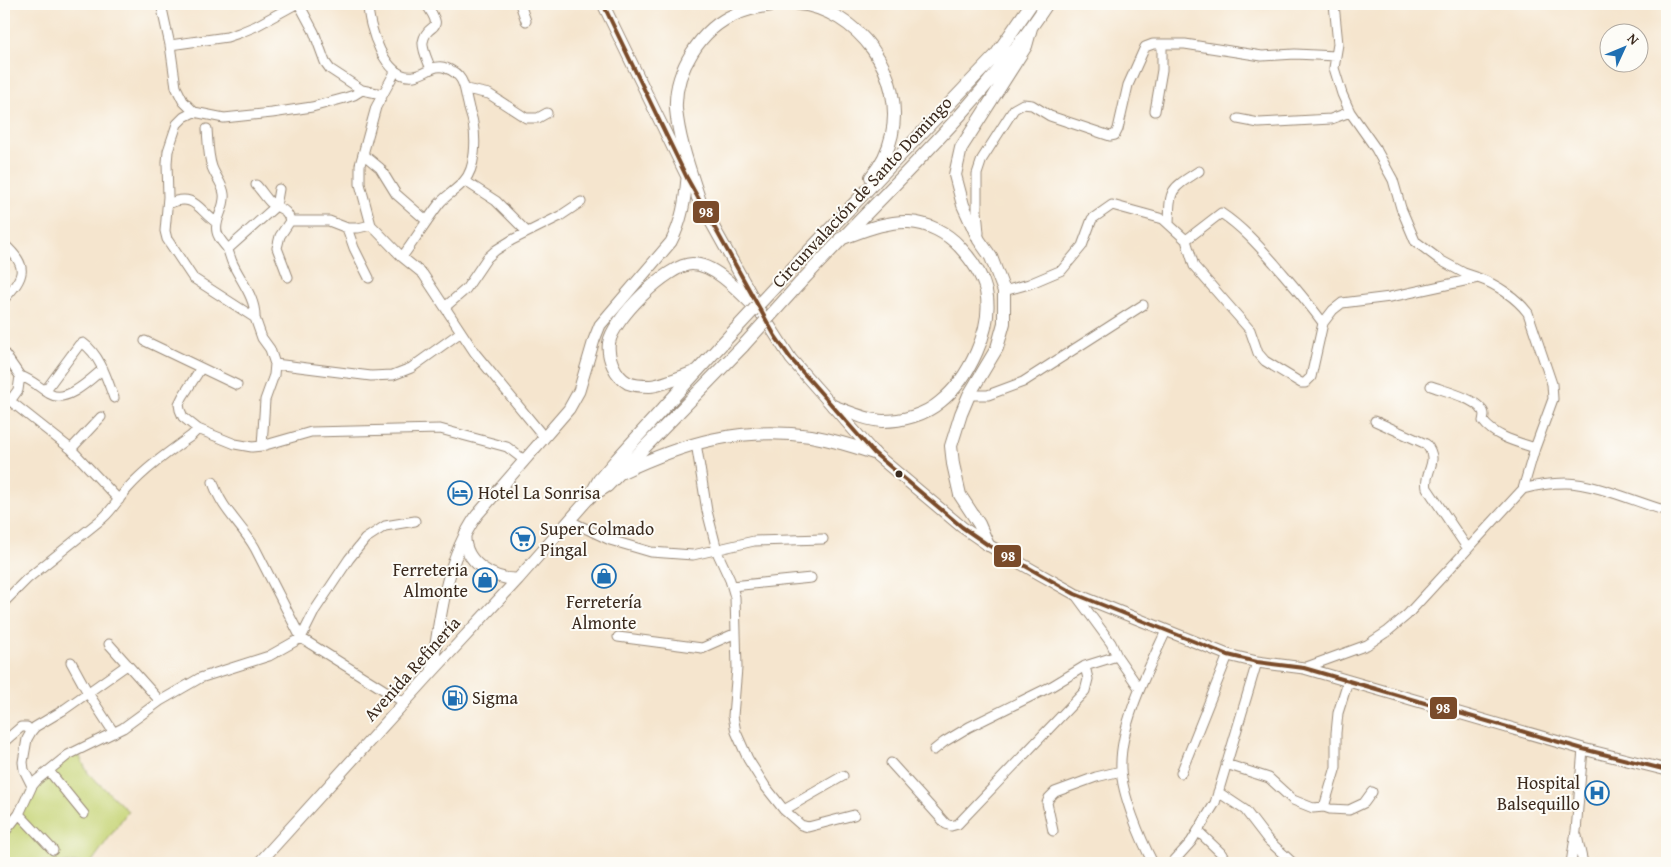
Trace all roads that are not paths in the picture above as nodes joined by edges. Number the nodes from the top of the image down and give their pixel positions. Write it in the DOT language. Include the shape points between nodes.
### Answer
graph roads {
  1 [pos="161,4"];
  2 [pos="297,4"];
  3 [pos="368,4"];
  4 [pos="426,4"];
  5 [pos="520,4"];
  6 [pos="603,4"];
  7 [pos="776,4"];
  8 [pos="800,4"];
  9 [pos="1031,4"];
  10 [pos="1047,4"];
  11 [pos="1334,4"];
  12 [pos="526,21"];
  13 [pos="1031,28"];
  14 [pos="1162,44"];
  15 [pos="170,45"];
  16 [pos="1336,56"];
  17 [pos="431,69"];
  18 [pos="395,72"];
  19 [pos="466,89"];
  20 [pos="362,90"];
  21 [pos="382,94"];
  22 [pos="1154,111"];
  23 [pos="194,112"];
  24 [pos="1350,112"];
  25 [pos="547,113"];
  26 [pos="1238,119"];
  27 [pos="207,129"];
  28 [pos="363,154"];
  29 [pos="1200,171"];
  30 [pos="687,178"];
  31 [pos="465,181"];
  32 [pos="256,185"];
  33 [pos="279,189"];
  34 [pos="581,202"];
  35 [pos="168,204"];
  36 [pos="701,205"];
  37 [pos="276,206"];
  38 [pos="842,217"];
  39 [pos="427,220"];
  40 [pos="290,221"];
  41 [pos="217,223"];
  42 [pos="1169,224"];
  43 [pos="370,225"];
  44 [pos="347,228"];
  45 [pos="527,232"];
  46 [pos="840,239"];
  47 [pos="979,240"];
  48 [pos="1186,240"];
  49 [pos="4,244"];
  50 [pos="228,249"];
  51 [pos="402,257"];
  52 [pos="288,277"];
  53 [pos="369,278"];
  54 [pos="1478,278"];
  55 [pos="1004,291"];
  56 [pos="4,299"];
  57 [pos="1143,305"];
  58 [pos="445,308"];
  59 [pos="762,314"];
  60 [pos="254,318"];
  61 [pos="1323,323"];
  62 [pos="461,332"];
  63 [pos="145,341"];
  64 [pos="4,353"];
  65 [pos="275,364"];
  66 [pos="201,368"];
  67 [pos="103,369"];
  68 [pos="698,371"];
  69 [pos="20,376"];
  70 [pos="238,385"];
  71 [pos="1432,386"];
  72 [pos="45,391"];
  73 [pos="969,394"];
  74 [pos="7,398"];
  75 [pos="114,398"];
  76 [pos="833,406"];
  77 [pos="101,417"];
  78 [pos="1375,421"];
  79 [pos="198,429"];
  80 [pos="544,437"];
  81 [pos="696,443"];
  82 [pos="262,446"];
  83 [pos="1535,448"];
  84 [pos="71,449"];
  85 [pos="874,453"];
  86 [pos="524,460"];
  87 [pos="620,474"];
  88 [pos="213,482"];
  89 [pos="1523,489"];
  90 [pos="589,498"];
  91 [pos="119,500"];
  92 [pos="1667,511"];
  93 [pos="415,521"];
  94 [pos="570,521"];
  95 [pos="465,532"];
  96 [pos="823,539"];
  97 [pos="988,544"];
  98 [pos="717,549"];
  99 [pos="1468,549"];
  100 [pos="811,578"];
  101 [pos="518,579"];
  102 [pos="732,586"];
  103 [pos="1075,594"];
  104 [pos="4,602"];
  105 [pos="1166,631"];
  106 [pos="736,633"];
  107 [pos="618,637"];
  108 [pos="301,638"];
  109 [pos="109,644"];
  110 [pos="1228,655"];
  111 [pos="1118,656"];
  112 [pos="72,662"];
  113 [pos="1257,662"];
  114 [pos="128,665"];
  115 [pos="1085,666"];
  116 [pos="1304,668"];
  117 [pos="432,672"];
  118 [pos="1348,681"];
  119 [pos="1139,688"];
  120 [pos="88,693"];
  121 [pos="160,701"];
  122 [pos="405,703"];
  123 [pos="31,732"];
  124 [pos="114,733"];
  125 [pos="6,740"];
  126 [pos="1583,749"];
  127 [pos="934,750"];
  128 [pos="891,763"];
  129 [pos="1226,764"];
  130 [pos="1667,770"];
  131 [pos="49,771"];
  132 [pos="1121,771"];
  133 [pos="1181,773"];
  134 [pos="844,776"];
  135 [pos="32,786"];
  136 [pos="1218,792"];
  137 [pos="1372,792"];
  138 [pos="1324,807"];
  139 [pos="784,810"];
  140 [pos="19,814"];
  141 [pos="84,814"];
  142 [pos="854,815"];
  143 [pos="1053,831"];
  144 [pos="1198,831"];
  145 [pos="1576,831"];
  146 [pos="4,833"];
  147 [pos="53,850"];
  148 [pos="260,863"];
  149 [pos="1153,863"];
  150 [pos="1172,863"];
  151 [pos="1227,863"];
  152 [pos="1293,863"];
  153 [pos="1570,863"];
  154 [pos="1582,863"];
  1 -- 15 [label="street"];
  2 -- 15 [label="street" via="239,33"];
  2 -- 20 [label="street" via="330,69"];
  3 -- 18 [label="street" via="377,42"];
  4 -- 17 [label="street" via="436,18 435,26 426,34 423,44"];
  5 -- 12 [label="street"];
  6 -- 30 [label="main road"];
  7 -- 36 [label="highway" via="735,14 717,26 688,60 679,84 676,107 679,132"];
  8 -- 38 [label="highway" via="830,13 851,25 882,62 892,88 894,131 887,152 879,168"];
  9 -- 38 [label="highway, Circunvalación de Santo Domingo" via="996,55"];
  10 -- 13 [label="highway, Circunvalación de Santo Domingo"];
  11 -- 16 [label="street"];
  13 -- 46 [label="highway, Circunvalación de Santo Domingo" via="961,113"];
  13 -- 47 [label="highway" via="1026,46 961,148 956,164 954,175 958,191"];
  14 -- 16 [label="street" via="1185,44 1262,56"];
  14 -- 22 [label="street" via="1162,70"];
  14 -- 47 [label="street" via="1145,46 1141,53 1115,135 1050,116 1032,105 1023,104 1014,109 982,160 977,174"];
  15 -- 23 [label="street" via="176,87"];
  16 -- 24 [label="street" via="1334,68"];
  17 -- 18 [label="street" via="414,76"];
  17 -- 19 [label="street" via="443,66 452,70"];
  18 -- 21 [label="street"];
  19 -- 25 [label="street" via="489,94 526,118 538,118"];
  19 -- 31 [label="street" via="474,148 471,172"];
  20 -- 21 [label="street"];
  20 -- 23 [label="street" via="312,107 272,113 224,118"];
  21 -- 28 [label="street"];
  23 -- 35 [label="street" via="178,124 168,150"];
  24 -- 26 [label="street" via="1331,119 1259,123"];
  24 -- 54 [label="street" via="1393,180 1400,208 1415,241 1440,260"];
  27 -- 41 [label="street" via="212,169 224,195"];
  28 -- 39 [label="street" via="380,168 396,194"];
  28 -- 43 [label="street" via="360,184"];
  29 -- 42 [label="street" via="1174,190 1170,198"];
  30 -- 36 [label="main road"];
  30 -- 80 [label="main road" via="683,213 671,242 600,325 579,391 569,409"];
  31 -- 39 [label="street" via="441,202"];
  31 -- 45 [label="street" via="496,202"];
  32 -- 37 [label="street"];
  33 -- 37 [label="street"];
  34 -- 45 [label="street"];
  35 -- 41 [label="street" via="189,200"];
  35 -- 60 [label="street" via="164,224 168,239 193,278"];
  36 -- 59 [label="main road"];
  37 -- 40 [label="street" via="284,209"];
  37 -- 50 [label="street"];
  38 -- 68 [label="highway, Circunvalación de Santo Domingo, bridge"];
  39 -- 51 [label="street"];
  40 -- 44 [label="street" via="329,221"];
  40 -- 52 [label="street" via="276,248"];
  41 -- 50 [label="street" via="217,232"];
  42 -- 48 [label="street"];
  42 -- 55 [label="street" via="1163,219 1112,205 1092,219 1082,246 1062,270"];
  43 -- 44 [label="street"];
  43 -- 51 [label="street"];
  44 -- 53 [label="street"];
  45 -- 58 [label="street" via="487,258 466,289"];
  46 -- 76 [label="highway" via="892,222 912,222 934,228 952,239 968,255 978,272 986,292 987,322 970,364 955,387 925,412 883,421"];
  46 -- 87 [label="highway, Circunvalación de Santo Domingo, bridge" via="744,346"];
  47 -- 55 [label="highway" via="991,258"];
  48 -- 61 [label="street" via="1221,213 1236,223 1258,246"];
  48 -- 61 [label="street" via="1194,266 1250,330 1260,357 1301,383 1311,377"];
  49 -- 56 [label="street" via="20,263 22,272 20,282"];
  50 -- 60 [label="street" via="250,296"];
  51 -- 58 [label="street" via="423,274"];
  54 -- 61 [label="street" via="1390,297 1342,303"];
  54 -- 83 [label="street" via="1520,303 1528,313 1552,384 1553,399"];
  55 -- 73 [label="highway" via="1004,323 997,348"];
  57 -- 73 [label="street" via="1023,382 988,395"];
  58 -- 62 [label="street"];
  59 -- 68 [label="highway" via="707,267 680,266 656,282 614,329 609,343 611,361 628,383 652,387"];
  59 -- 76 [label="main road" via="791,359"];
  60 -- 65 [label="street"];
  62 -- 65 [label="street" via="411,368 393,375 371,376"];
  62 -- 80 [label="street" via="487,369"];
  63 -- 66 [label="street"];
  64 -- 69 [label="street"];
  65 -- 82 [label="street" via="265,400"];
  66 -- 70 [label="street"];
  66 -- 79 [label="street" via="179,404 183,417"];
  67 -- 72 [label="street" via="78,390 61,397"];
  67 -- 72 [label="street" via="83,343"];
  67 -- 75 [label="street"];
  68 -- 90 [label="highway, Circunvalación de Santo Domingo" via="611,466"];
  69 -- 72 [label="street"];
  69 -- 74 [label="street" via="18,390"];
  71 -- 83 [label="street" via="1474,402 1482,409 1483,421 1488,428"];
  73 -- 97 [label="highway" via="953,437 953,464 960,495 980,524"];
  74 -- 84 [label="street"];
  76 -- 85 [label="main road"];
  77 -- 84 [label="street"];
  78 -- 99 [label="street" via="1429,448 1432,461 1427,488"];
  79 -- 82 [label="street" via="244,446"];
  79 -- 91 [label="street" via="142,475"];
  80 -- 86 [label="main road"];
  81 -- 85 [label="highway" via="728,435 787,433"];
  81 -- 87 [label="highway"];
  81 -- 98 [label="street"];
  82 -- 86 [label="street" via="311,432 440,430 507,447"];
  83 -- 89 [label="street"];
  84 -- 91 [label="street"];
  85 -- 97 [label="main road" via="962,527"];
  86 -- 95 [label="main road"];
  87 -- 90 [label="highway, Circunvalación de Santo Domingo"];
  88 -- 108 [label="street" via="223,506 250,539"];
  89 -- 92 [label="street" via="1567,483"];
  89 -- 99 [label="street"];
  90 -- 94 [label="main road, Avenida Refinería"];
  91 -- 104 [label="street" via="103,518 27,579"];
  93 -- 108 [label="street" via="385,526 365,539 315,610"];
  94 -- 98 [label="street" via="610,540 650,552 693,556"];
  94 -- 101 [label="main road, Avenida Refinería"];
  95 -- 101 [label="main road" via="468,554 479,566 506,580"];
  95 -- 117 [label="main road" via="448,578"];
  96 -- 98 [label="street" via="754,541"];
  97 -- 103 [label="main road"];
  98 -- 102 [label="street"];
  99 -- 116 [label="street" via="1388,631 1367,644"];
  100 -- 102 [label="street"];
  101 -- 117 [label="main road, Avenida Refinería"];
  102 -- 106 [label="street"];
  103 -- 105 [label="main road"];
  103 -- 111 [label="street"];
  105 -- 110 [label="main road"];
  105 -- 119 [label="street"];
  106 -- 107 [label="street" via="702,648"];
  106 -- 139 [label="street" via="733,716 736,732 748,759"];
  108 -- 121 [label="street" via="269,656 200,678"];
  108 -- 122 [label="street"];
  109 -- 114 [label="street"];
  110 -- 113 [label="main road"];
  110 -- 133 [label="street"];
  111 -- 115 [label="street"];
  111 -- 119 [label="street"];
  112 -- 120 [label="street"];
  113 -- 116 [label="main road"];
  113 -- 129 [label="street"];
  114 -- 120 [label="street"];
  114 -- 121 [label="street"];
  115 -- 127 [label="street" via="969,727"];
  115 -- 128 [label="street" via="1088,679 1084,692 958,824 946,824"];
  116 -- 118 [label="main road"];
  117 -- 122 [label="main road, Avenida Refinería"];
  118 -- 126 [label="main road"];
  118 -- 138 [label="street" via="1338,713 1336,767"];
  119 -- 132 [label="street" via="1122,747"];
  120 -- 123 [label="street"];
  120 -- 124 [label="street"];
  121 -- 124 [label="street"];
  122 -- 148 [label="main road, Avenida Refinería"];
  123 -- 125 [label="street" via="27,727 21,727"];
  123 -- 135 [label="street" via="22,762"];
  124 -- 131 [label="street" via="68,755"];
  126 -- 130 [label="main road"];
  126 -- 145 [label="street"];
  129 -- 136 [label="street"];
  129 -- 138 [label="street" via="1269,778 1293,800 1313,808"];
  131 -- 135 [label="street"];
  131 -- 141 [label="street"];
  132 -- 143 [label="street" via="1055,792 1047,804"];
  132 -- 149 [label="street" via="1129,807"];
  134 -- 139 [label="street"];
  135 -- 140 [label="street"];
  136 -- 144 [label="street"];
  136 -- 152 [label="street" via="1245,810 1268,840"];
  137 -- 138 [label="street" via="1364,803 1349,810"];
  139 -- 142 [label="street" via="808,827"];
  140 -- 146 [label="street"];
  140 -- 147 [label="street"];
  144 -- 150 [label="street"];
  144 -- 151 [label="street" via="1222,853"];
  145 -- 153 [label="street"];
  145 -- 154 [label="street"];
}
